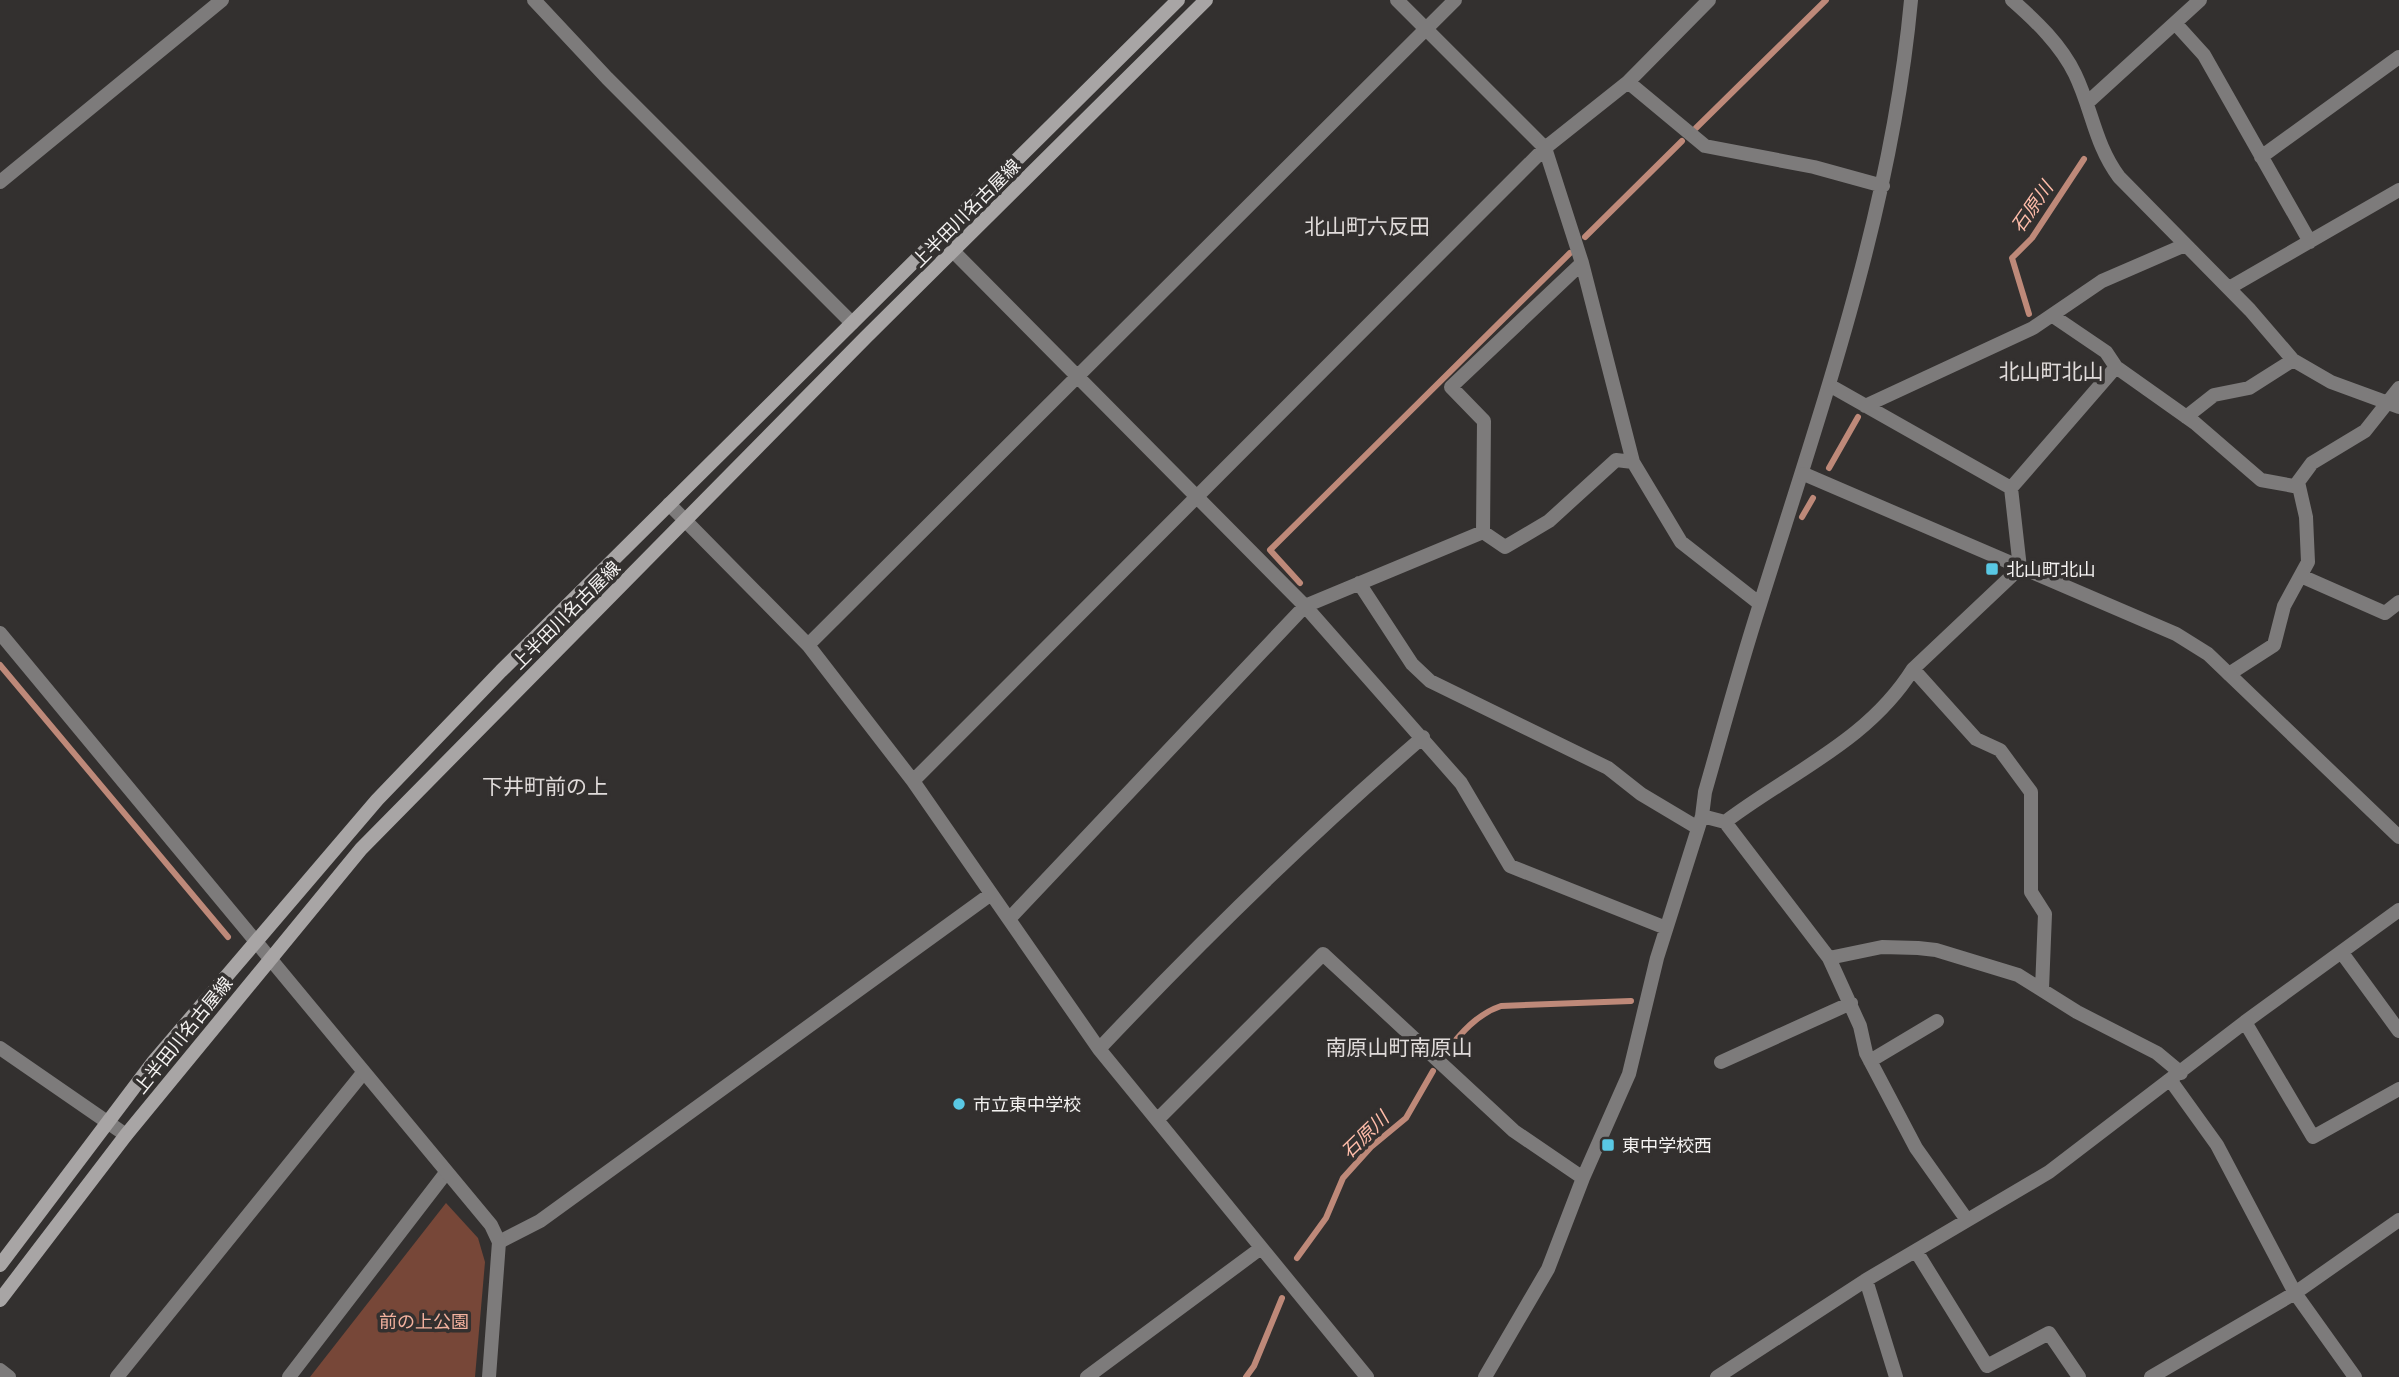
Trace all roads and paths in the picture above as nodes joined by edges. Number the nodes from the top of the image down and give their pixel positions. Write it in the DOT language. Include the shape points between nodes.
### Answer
graph roads {
  1 [pos="222,0"];
  2 [pos="534,0"];
  3 [pos="1178,0"];
  4 [pos="1206,0"];
  5 [pos="1397,0"];
  6 [pos="1455,0"];
  7 [pos="1709,0"];
  8 [pos="1911,0"];
  9 [pos="2013,0"];
  10 [pos="2200,0"];
  11 [pos="2175,23"];
  12 [pos="1426,29"];
  13 [pos="2399,57"];
  14 [pos="1628,82"];
  15 [pos="2087,103"];
  16 [pos="1545,148"];
  17 [pos="2261,157"];
  18 [pos="0,181"];
  19 [pos="1883,186"];
  20 [pos="2399,190"];
  21 [pos="2310,242"];
  22 [pos="2185,245"];
  23 [pos="954,252"];
  24 [pos="1582,263"];
  25 [pos="2229,288"];
  26 [pos="2053,316"];
  27 [pos="852,323"];
  28 [pos="2292,360"];
  29 [pos="2116,367"];
  30 [pos="1079,375"];
  31 [pos="1829,385"];
  32 [pos="2399,388"];
  33 [pos="2394,405"];
  34 [pos="1865,406"];
  35 [pos="2186,416"];
  36 [pos="1633,462"];
  37 [pos="1804,474"];
  38 [pos="2299,487"];
  39 [pos="2011,488"];
  40 [pos="1197,496"];
  41 [pos="669,504"];
  42 [pos="686,521"];
  43 [pos="1483,532"];
  44 [pos="2020,568"];
  45 [pos="2301,576"];
  46 [pos="1359,583"];
  47 [pos="2399,602"];
  48 [pos="1760,604"];
  49 [pos="1305,606"];
  50 [pos="0,633"];
  51 [pos="808,645"];
  52 [pos="1913,668"];
  53 [pos="2229,674"];
  54 [pos="1423,737"];
  55 [pos="913,781"];
  56 [pos="1700,822"];
  57 [pos="1725,822"];
  58 [pos="2399,837"];
  59 [pos="991,894"];
  60 [pos="2399,911"];
  61 [pos="1010,918"];
  62 [pos="1666,928"];
  63 [pos="255,941"];
  64 [pos="2342,953"];
  65 [pos="270,958"];
  66 [pos="1829,958"];
  67 [pos="2042,989"];
  68 [pos="1851,1003"];
  69 [pos="1937,1021"];
  70 [pos="2245,1022"];
  71 [pos="2399,1031"];
  72 [pos="0,1048"];
  73 [pos="1099,1049"];
  74 [pos="1870,1061"];
  75 [pos="1721,1062"];
  76 [pos="363,1073"];
  77 [pos="2176,1077"];
  78 [pos="2399,1089"];
  79 [pos="1157,1120"];
  80 [pos="110,1124"];
  81 [pos="126,1135"];
  82 [pos="445,1174"];
  83 [pos="1583,1178"];
  84 [pos="1967,1220"];
  85 [pos="2396,1228"];
  86 [pos="499,1242"];
  87 [pos="1261,1248"];
  88 [pos="1916,1251"];
  89 [pos="0,1265"];
  90 [pos="1866,1280"];
  91 [pos="2295,1293"];
  92 [pos="0,1300"];
  93 [pos="0,1370"];
  94 [pos="9,1377"];
  95 [pos="117,1377"];
  96 [pos="289,1377"];
  97 [pos="489,1377"];
  98 [pos="1087,1377"];
  99 [pos="1367,1377"];
  100 [pos="1485,1377"];
  101 [pos="1717,1377"];
  102 [pos="1896,1377"];
  103 [pos="2079,1377"];
  104 [pos="2151,1377"];
  105 [pos="2355,1377"];
  1 -- 18 [label="street"];
  2 -- 27 [label="street"];
  3 -- 27 [label="main road, 上半田川名古屋線"];
  4 -- 23 [label="main road, 上半田川名古屋線"];
  5 -- 12 [label="street"];
  6 -- 12 [label="street"];
  7 -- 14 [label="street"];
  8 -- 19 [label="street" via="1903,80"];
  9 -- 15 [label="street" via="2056,43"];
  10 -- 11 [label="street"];
  11 -- 15 [label="street"];
  11 -- 17 [label="street" via="2204,55"];
  12 -- 16 [label="street"];
  12 -- 30 [label="street"];
  13 -- 17 [label="street"];
  14 -- 16 [label="street"];
  14 -- 19 [label="street" via="1705,146"];
  15 -- 22 [label="street" via="2103,156"];
  16 -- 24 [label="street"];
  16 -- 40 [label="street"];
  17 -- 21 [label="street"];
  19 -- 31 [label="street"];
  20 -- 21 [label="street"];
  21 -- 25 [label="street"];
  22 -- 25 [label="street"];
  22 -- 26 [label="street" via="2102,281"];
  23 -- 30 [label="street"];
  23 -- 42 [label="main road, 上半田川名古屋線"];
  24 -- 36 [label="street"];
  24 -- 43 [label="street" via="1451,387 1484,421"];
  25 -- 28 [label="street"];
  26 -- 29 [label="street" via="2106,352"];
  26 -- 34 [label="street"];
  27 -- 41 [label="main road, 上半田川名古屋線"];
  28 -- 33 [label="street" via="2331,382"];
  28 -- 35 [label="street" via="2249,388 2214,396"];
  29 -- 35 [label="street"];
  29 -- 39 [label="street"];
  30 -- 40 [label="street"];
  30 -- 51 [label="street"];
  31 -- 34 [label="street"];
  31 -- 37 [label="street"];
  32 -- 33 [label="street"];
  33 -- 38 [label="street" via="2365,431 2312,463"];
  34 -- 39 [label="street"];
  35 -- 38 [label="street" via="2261,480"];
  36 -- 43 [label="street" via="1616,460 1549,521 1505,547"];
  36 -- 48 [label="street" via="1681,542"];
  37 -- 44 [label="street"];
  37 -- 48 [label="street"];
  38 -- 45 [label="street" via="2308,562"];
  39 -- 44 [label="street"];
  40 -- 49 [label="street"];
  40 -- 55 [label="street"];
  41 -- 42 [label="street"];
  41 -- 63 [label="main road, 上半田川名古屋線" via="377,800"];
  42 -- 51 [label="street"];
  42 -- 65 [label="main road, 上半田川名古屋線" via="361,849"];
  43 -- 46 [label="street"];
  44 -- 52 [label="street"];
  44 -- 53 [label="street" via="2176,634"];
  45 -- 47 [label="street" via="2385,613"];
  45 -- 53 [label="street" via="2284,607 2274,645"];
  46 -- 49 [label="street"];
  46 -- 56 [label="street" via="1412,664 1430,681 1608,768 1641,794"];
  48 -- 56 [label="street"];
  49 -- 54 [label="street"];
  49 -- 61 [label="street"];
  50 -- 63 [label="street"];
  51 -- 55 [label="street"];
  52 -- 57 [label="street" via="1895,698 1855,735"];
  52 -- 67 [label="street" via="1976,739 2000,750 2031,792 2031,892 2045,914"];
  53 -- 58 [label="street"];
  54 -- 62 [label="street" via="1461,783 1510,866"];
  54 -- 73 [label="street" via="1338,809 1204,937"];
  55 -- 59 [label="street"];
  56 -- 57 [label="street"];
  56 -- 62 [label="street"];
  57 -- 66 [label="street"];
  59 -- 61 [label="street"];
  59 -- 86 [label="street" via="540,1221"];
  60 -- 64 [label="street"];
  61 -- 73 [label="street"];
  62 -- 83 [label="street" via="1629,1074"];
  63 -- 65 [label="street"];
  63 -- 80 [label="main road, 上半田川名古屋線" via="155,1061"];
  64 -- 70 [label="street"];
  64 -- 71 [label="street"];
  65 -- 76 [label="street"];
  65 -- 81 [label="main road, 上半田川名古屋線"];
  66 -- 67 [label="street" via="1882,947 1936,950 2018,975"];
  66 -- 68 [label="street"];
  67 -- 77 [label="street" via="2157,1053"];
  68 -- 74 [label="street"];
  68 -- 75 [label="street"];
  69 -- 74 [label="street"];
  70 -- 77 [label="street"];
  70 -- 78 [label="street" via="2314,1137"];
  72 -- 80 [label="street"];
  73 -- 79 [label="street"];
  74 -- 84 [label="street" via="1916,1148"];
  76 -- 82 [label="street"];
  76 -- 95 [label="street"];
  77 -- 84 [label="street" via="2049,1172"];
  77 -- 91 [label="street" via="2217,1144"];
  79 -- 83 [label="street" via="1323,954 1514,1131"];
  79 -- 87 [label="street"];
  80 -- 81 [label="street"];
  80 -- 89 [label="main road, 上半田川名古屋線"];
  81 -- 92 [label="main road, 上半田川名古屋線"];
  82 -- 86 [label="street" via="491,1225"];
  82 -- 96 [label="street"];
  83 -- 100 [label="street" via="1548,1269"];
  84 -- 88 [label="street"];
  85 -- 91 [label="street"];
  86 -- 97 [label="street"];
  87 -- 98 [label="street"];
  87 -- 99 [label="street"];
  88 -- 90 [label="street"];
  88 -- 103 [label="street" via="1987,1366 2049,1333"];
  90 -- 101 [label="street"];
  90 -- 102 [label="street"];
  91 -- 104 [label="street"];
  91 -- 105 [label="street"];
  93 -- 94 [label="street"];
}
